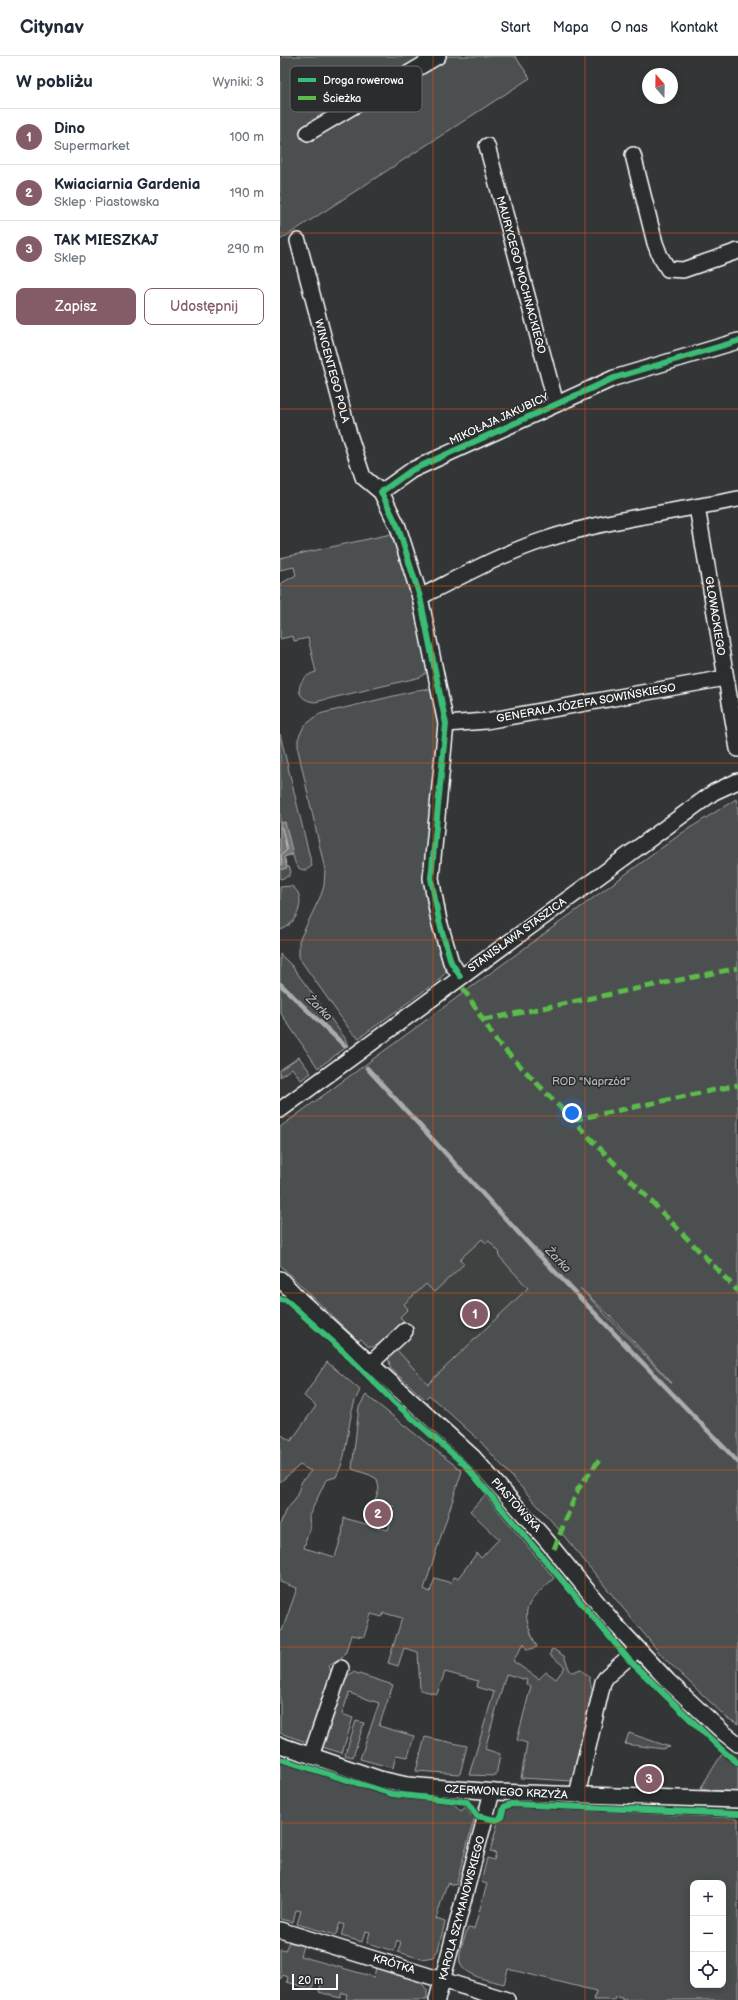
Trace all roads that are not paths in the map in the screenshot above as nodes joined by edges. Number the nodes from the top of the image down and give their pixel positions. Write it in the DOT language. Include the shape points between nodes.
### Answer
graph roads {
  1 [pos="438,56"];
  2 [pos="421,66"];
  3 [pos="343,112"];
  4 [pos="308,133"];
  5 [pos="487,146"];
  6 [pos="633,155"];
  7 [pos="298,241"];
  8 [pos="738,251"];
  9 [pos="738,341"];
  10 [pos="556,404"];
  11 [pos="380,492"];
  12 [pos="738,500"];
  13 [pos="697,508"];
  14 [pos="420,597"];
  15 [pos="725,678"];
  16 [pos="446,724"];
  17 [pos="738,749"];
  18 [pos="738,781"];
  19 [pos="460,976"];
  20 [pos="280,1110"];
  21 [pos="280,1279"];
  22 [pos="405,1331"];
  23 [pos="370,1364"];
  24 [pos="638,1649"];
  25 [pos="341,1668"];
  26 [pos="738,1744"];
  27 [pos="280,1745"];
  28 [pos="311,1756"];
  29 [pos="492,1792"];
  30 [pos="577,1795"];
  31 [pos="738,1800"];
  32 [pos="280,1930"];
  33 [pos="442,1979"];
  34 [pos="437,2000"];
  35 [pos="507,2000"];
  1 -- 2 [label="street"];
  3 -- 4 [label="street"];
  5 -- 10 [label="street, MAURYCEGO MOCHNACKIEGO"];
  6 -- 8 [label="street" via="655,243 668,269 682,270"];
  7 -- 11 [label="street, WINCENTEGO POLA" via="349,434 363,477"];
  9 -- 10 [label="street, MIKOŁAJA JAKUBICY" via="614,378"];
  10 -- 11 [label="street, MIKOŁAJA JAKUBICY" via="412,470"];
  11 -- 14 [label="street" via="398,527"];
  12 -- 13 [label="street"];
  13 -- 14 [label="street" via="590,527 544,540 495,560"];
  13 -- 15 [label="street, GŁOWACKIEGO"];
  14 -- 16 [label="street"];
  15 -- 16 [label="street, GENERAŁA JÓZEFA SOWIŃSKIEGO" via="486,721"];
  15 -- 17 [label="street, GŁOWACKIEGO"];
  16 -- 19 [label="street" via="431,878 439,921 451,962"];
  18 -- 19 [label="street, STANISŁAWA STASZICA" via="714,792"];
  19 -- 20 [label="street, STANISŁAWA STASZICA"];
  21 -- 23 [label="street, PIASTOWSKA"];
  22 -- 23 [label="street"];
  23 -- 24 [label="street, PIASTOWSKA" via="473,1457"];
  24 -- 26 [label="street, PIASTOWSKA" via="668,1681"];
  24 -- 30 [label="street" via="603,1682"];
  25 -- 28 [label="street"];
  27 -- 28 [label="street, CZERWONEGO KRZYŻA"];
  28 -- 29 [label="street, CZERWONEGO KRZYŻA" via="392,1783"];
  29 -- 30 [label="street, CZERWONEGO KRZYŻA"];
  29 -- 33 [label="street, KAROLA SZYMANOWSKIEGO"];
  30 -- 31 [label="street, CZERWONEGO KRZYŻA"];
  32 -- 33 [label="street, KRÓTKA"];
  33 -- 34 [label="street, KAROLA SZYMANOWSKIEGO"];
  33 -- 35 [label="street, KRÓTKA"];
}
